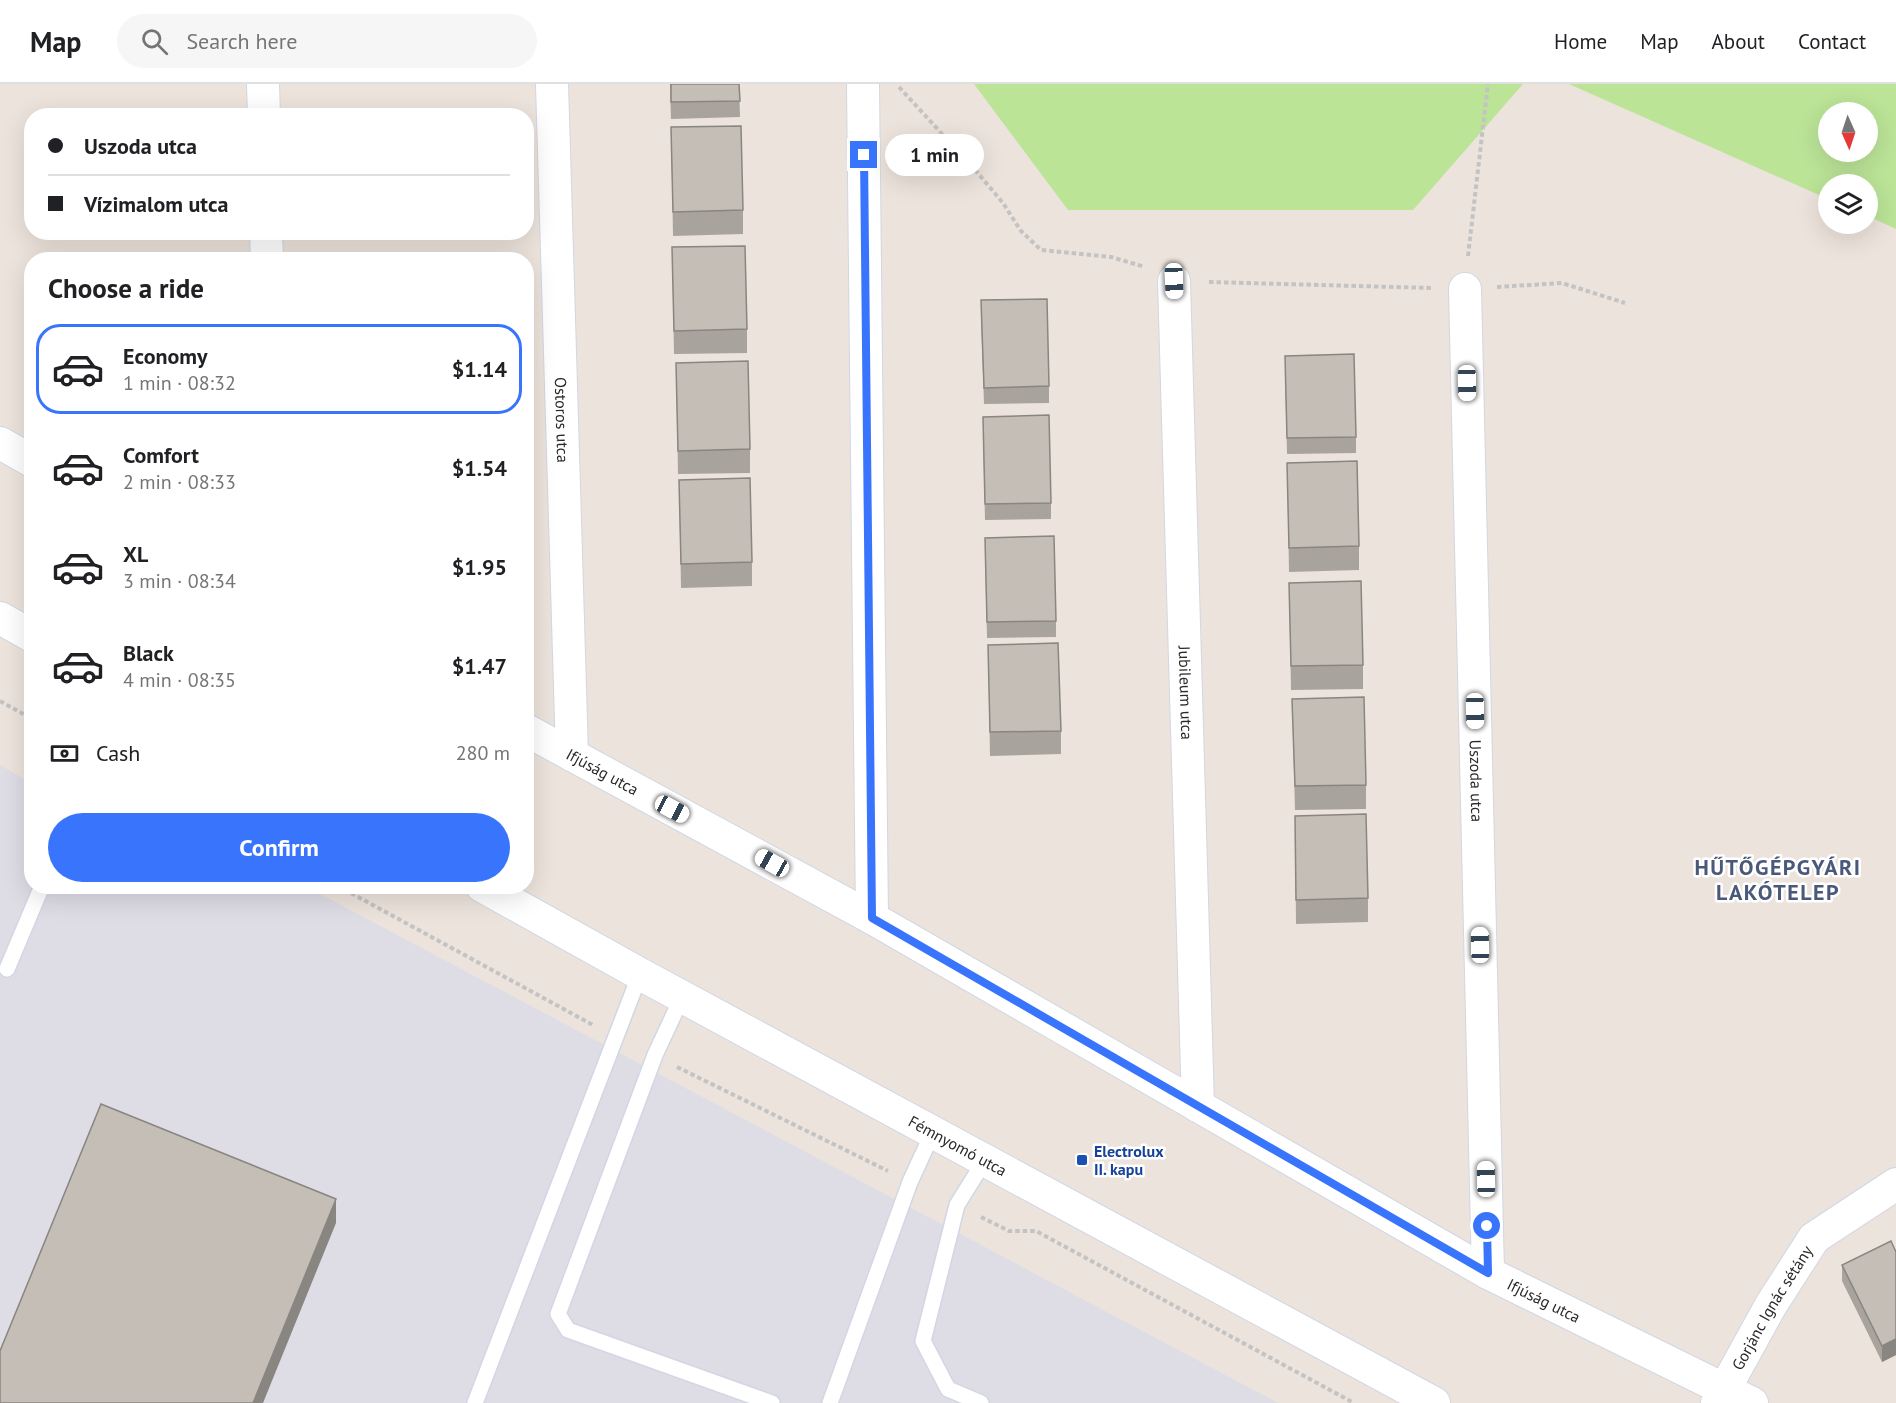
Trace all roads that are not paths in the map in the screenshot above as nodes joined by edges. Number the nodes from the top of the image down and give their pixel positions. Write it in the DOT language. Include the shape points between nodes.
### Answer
graph roads {
  1 [pos="263,84"];
  2 [pos="552,84"];
  3 [pos="863,84"];
  4 [pos="264,108"];
  5 [pos="1174,281"];
  6 [pos="1465,289"];
  7 [pos="0,443"];
  8 [pos="24,456"];
  9 [pos="0,618"];
  10 [pos="24,632"];
  11 [pos="534,734"];
  12 [pos="572,755"];
  13 [pos="39,894"];
  14 [pos="496,894"];
  15 [pos="872,918"];
  16 [pos="7,969"];
  17 [pos="640,974"];
  18 [pos="682,997"];
  19 [pos="1198,1106"];
  20 [pos="933,1132"];
  21 [pos="985,1160"];
  22 [pos="1896,1184"];
  23 [pos="1488,1273"];
  24 [pos="1721,1396"];
  25 [pos="476,1403"];
  26 [pos="772,1403"];
  27 [pos="830,1403"];
  28 [pos="981,1403"];
  29 [pos="1434,1403"];
  30 [pos="1752,1403"];
  1 -- 4 [label="street"];
  2 -- 12 [label="street, Ostoros utca"];
  3 -- 15 [label="street"];
  5 -- 19 [label="street, Jubileum utca"];
  6 -- 23 [label="street, Uszoda utca"];
  7 -- 8 [label="street"];
  9 -- 10 [label="street"];
  11 -- 12 [label="street, Ifjúság utca"];
  12 -- 15 [label="street, Ifjúság utca"];
  13 -- 16 [label="lane"];
  14 -- 17 [label="street, Fémnyomó utca"];
  15 -- 19 [label="street, Ifjúság utca"];
  17 -- 18 [label="street, Fémnyomó utca"];
  17 -- 25 [label="lane"];
  18 -- 20 [label="street, Fémnyomó utca"];
  18 -- 26 [label="lane" via="655,1055 558,1314 568,1330"];
  19 -- 23 [label="street, Ifjúság utca"];
  20 -- 21 [label="street, Fémnyomó utca"];
  20 -- 27 [label="lane" via="910,1182"];
  21 -- 28 [label="lane" via="957,1206 923,1341 948,1389"];
  21 -- 29 [label="street, Fémnyomó utca"];
  22 -- 24 [label="street, Gorjánc Ignác sétány" via="1814,1238 1770,1305"];
  23 -- 24 [label="street, Ifjúság utca"];
  24 -- 30 [label="street, Ifjúság utca"];
}
